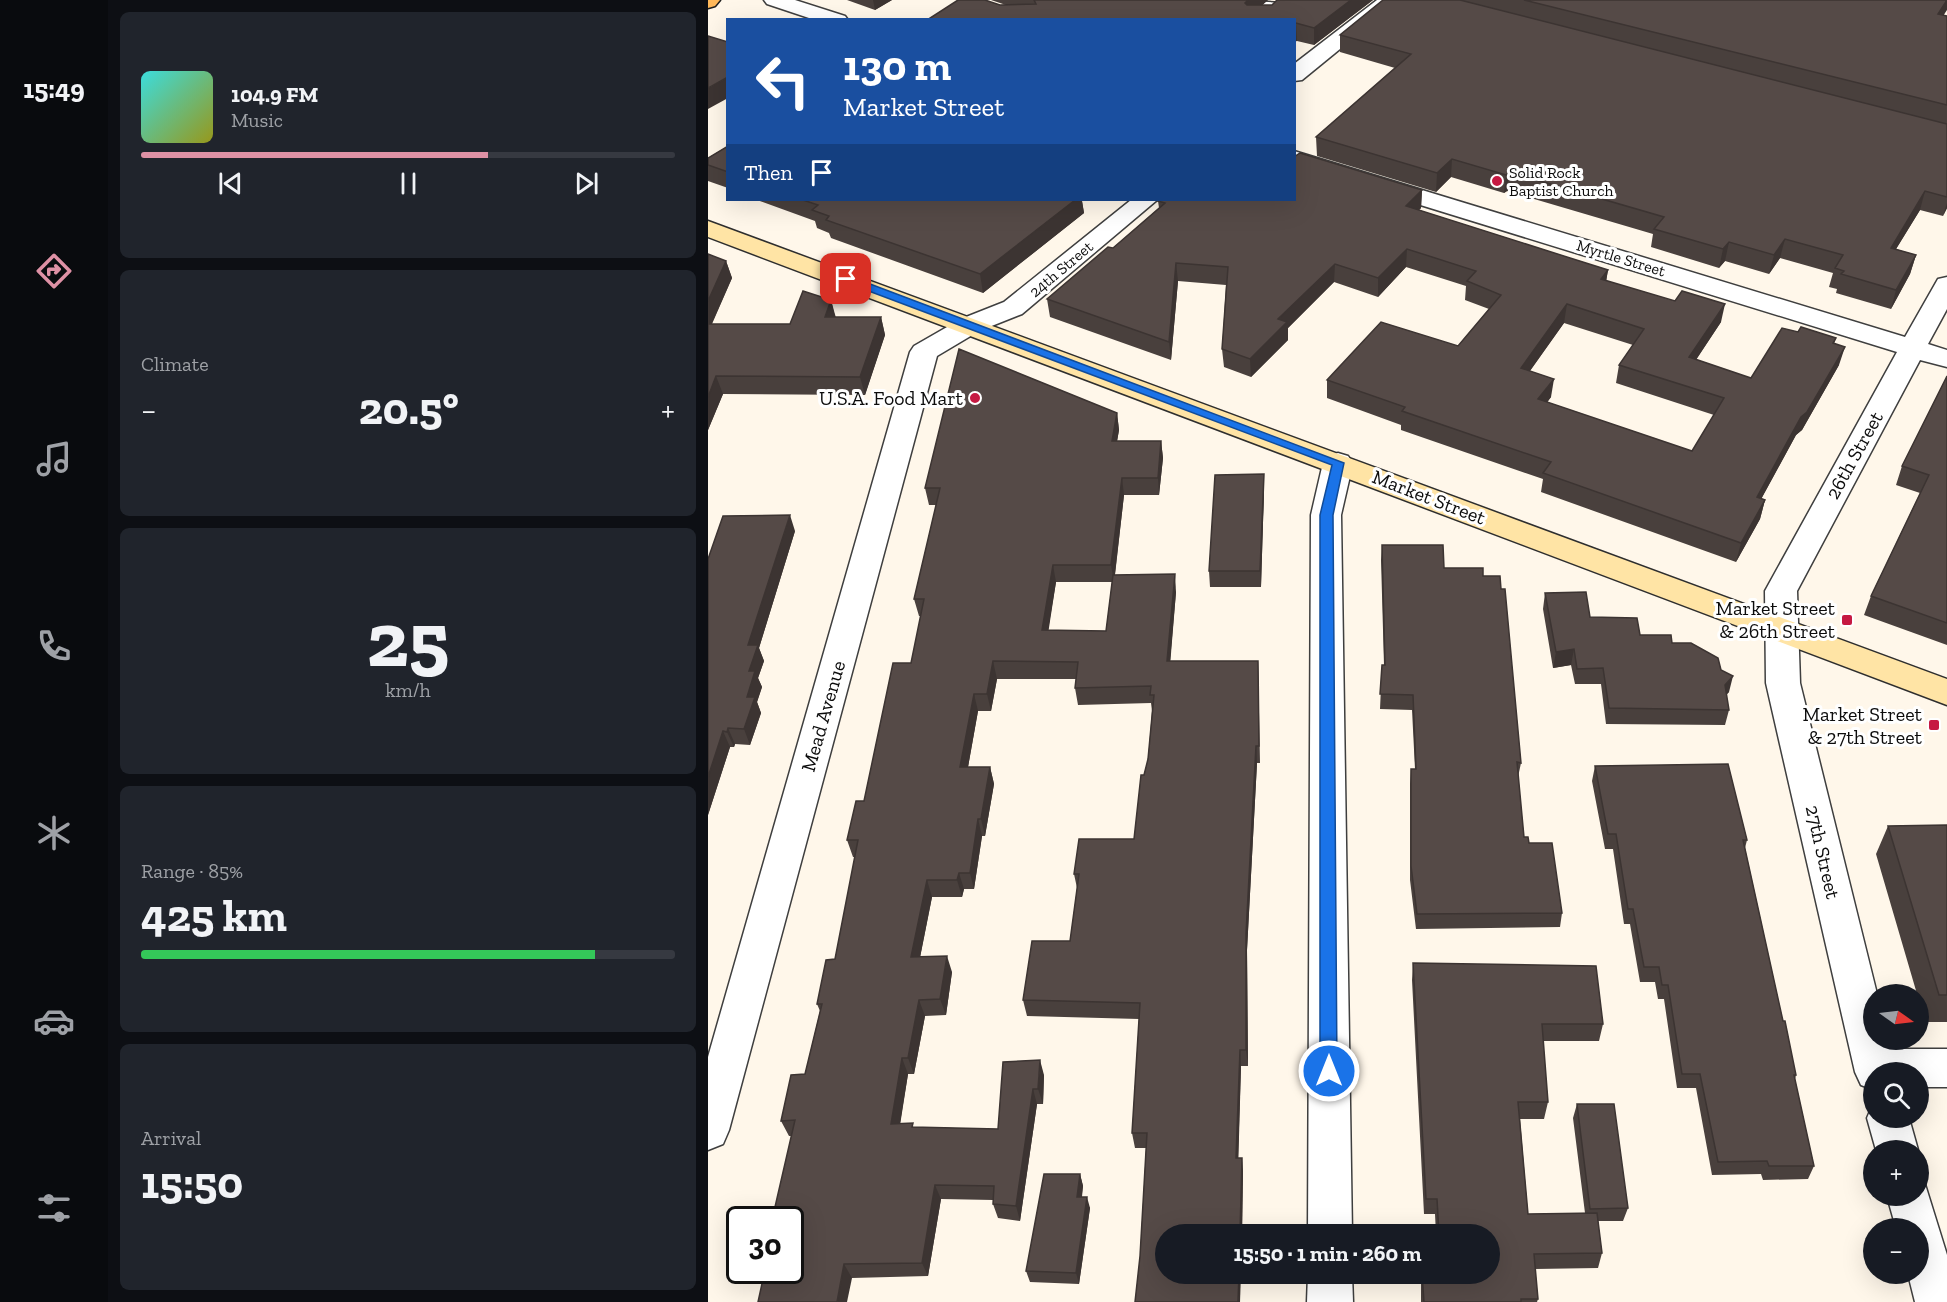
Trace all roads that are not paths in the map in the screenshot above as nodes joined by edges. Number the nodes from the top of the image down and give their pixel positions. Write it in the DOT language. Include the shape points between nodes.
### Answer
graph roads {
  1 [pos="774,0"];
  2 [pos="1249,0"];
  3 [pos="1390,0"];
  4 [pos="1280,3"];
  5 [pos="832,18"];
  6 [pos="1261,18"];
  7 [pos="1296,73"];
  8 [pos="1296,159"];
  9 [pos="1144,201"];
  10 [pos="708,228"];
  11 [pos="1947,285"];
  12 [pos="970,326"];
  13 [pos="1913,348"];
  14 [pos="1947,359"];
  15 [pos="1338,463"];
  16 [pos="1782,630"];
  17 [pos="1947,692"];
  18 [pos="1873,1062"];
  19 [pos="1929,1068"];
  20 [pos="1947,1068"];
  21 [pos="708,1130"];
  22 [pos="1330,1224"];
  23 [pos="1929,1270"];
  24 [pos="1330,1284"];
  25 [pos="1330,1302"];
  26 [pos="1938,1302"];
  1 -- 5 [label="street"];
  2 -- 4 [label="street"];
  3 -- 7 [label="street"];
  4 -- 6 [label="street"];
  8 -- 13 [label="street, Myrtle Street"];
  9 -- 12 [label="street, 24th Street" via="1013,308"];
  10 -- 12 [label="main road, Market Street"];
  11 -- 13 [label="street, 26th Street"];
  12 -- 15 [label="main road, Market Street"];
  12 -- 21 [label="street, Mead Avenue" via="924,352"];
  13 -- 14 [label="street, Myrtle Street"];
  13 -- 16 [label="street, 26th Street" via="1781,591"];
  15 -- 16 [label="main road, Market Street"];
  15 -- 22 [label="street" via="1326,526"];
  16 -- 17 [label="main road, Market Street"];
  16 -- 18 [label="street, 27th Street" via="1783,683"];
  19 -- 20 [label="street"];
  23 -- 26 [label="street"];
  24 -- 25 [label="street"];
}
